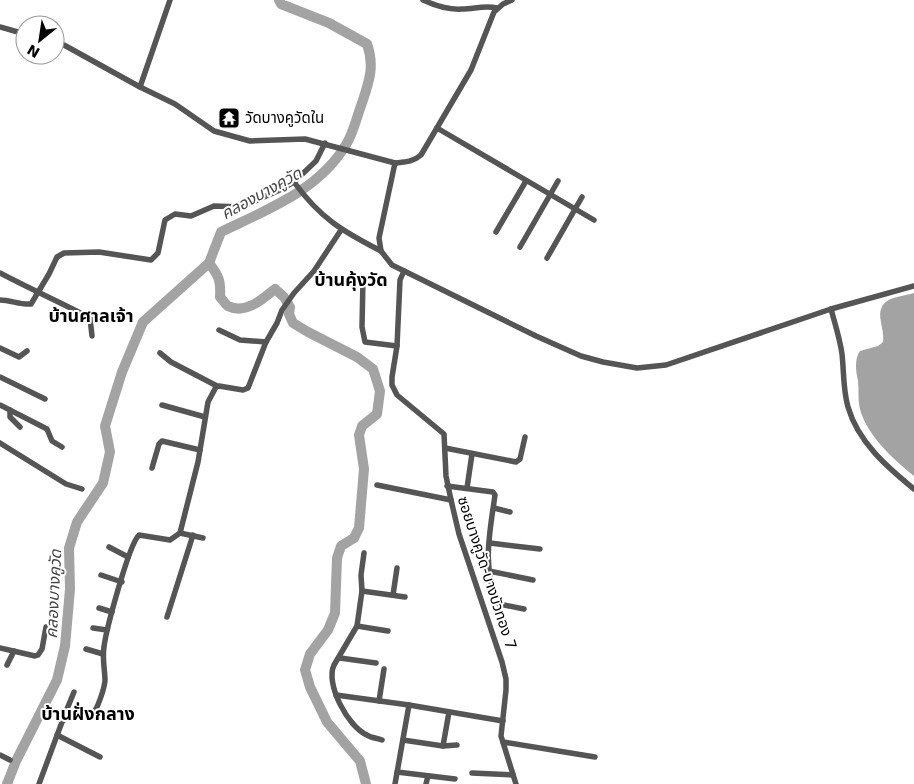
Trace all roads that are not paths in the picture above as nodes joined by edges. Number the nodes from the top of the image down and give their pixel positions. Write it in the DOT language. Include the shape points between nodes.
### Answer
graph roads {
  1 [pos="170,0"];
  2 [pos="423,0"];
  3 [pos="512,0"];
  4 [pos="498,8"];
  5 [pos="0,28"];
  6 [pos="15,32"];
  7 [pos="65,46"];
  8 [pos="140,87"];
  9 [pos="438,128"];
  10 [pos="325,143"];
  11 [pos="395,163"];
  12 [pos="526,181"];
  13 [pos="558,181"];
  14 [pos="295,184"];
  15 [pos="550,195"];
  16 [pos="582,197"];
  17 [pos="575,209"];
  18 [pos="594,220"];
  19 [pos="341,230"];
  20 [pos="496,232"];
  21 [pos="520,247"];
  22 [pos="381,251"];
  23 [pos="547,258"];
  24 [pos="404,271"];
  25 [pos="0,273"];
  26 [pos="363,279"];
  27 [pos="914,286"];
  28 [pos="38,293"];
  29 [pos="0,300"];
  30 [pos="831,310"];
  31 [pos="219,330"];
  32 [pos="92,336"];
  33 [pos="266,342"];
  34 [pos="397,346"];
  35 [pos="0,348"];
  36 [pos="27,351"];
  37 [pos="160,353"];
  38 [pos="0,377"];
  39 [pos="217,386"];
  40 [pos="45,399"];
  41 [pos="0,405"];
  42 [pos="162,405"];
  43 [pos="10,410"];
  44 [pos="205,417"];
  45 [pos="20,427"];
  46 [pos="525,437"];
  47 [pos="0,442"];
  48 [pos="62,447"];
  49 [pos="445,448"];
  50 [pos="200,450"];
  51 [pos="472,454"];
  52 [pos="152,468"];
  53 [pos="377,485"];
  54 [pos="447,486"];
  55 [pos="467,488"];
  56 [pos="82,489"];
  57 [pos="914,489"];
  58 [pos="450,500"];
  59 [pos="494,508"];
  60 [pos="510,512"];
  61 [pos="180,533"];
  62 [pos="193,535"];
  63 [pos="203,538"];
  64 [pos="490,542"];
  65 [pos="109,547"];
  66 [pos="540,549"];
  67 [pos="364,554"];
  68 [pos="128,557"];
  69 [pos="397,568"];
  70 [pos="489,571"];
  71 [pos="101,575"];
  72 [pos="532,580"];
  73 [pos="122,582"];
  74 [pos="362,591"];
  75 [pos="492,591"];
  76 [pos="393,595"];
  77 [pos="480,596"];
  78 [pos="405,597"];
  79 [pos="98,608"];
  80 [pos="524,609"];
  81 [pos="112,612"];
  82 [pos="167,617"];
  83 [pos="357,626"];
  84 [pos="46,627"];
  85 [pos="93,628"];
  86 [pos="107,630"];
  87 [pos="388,631"];
  88 [pos="0,648"];
  89 [pos="86,649"];
  90 [pos="14,651"];
  91 [pos="103,654"];
  92 [pos="340,658"];
  93 [pos="376,663"];
  94 [pos="7,665"];
  95 [pos="384,669"];
  96 [pos="74,692"];
  97 [pos="336,696"];
  98 [pos="379,701"];
  99 [pos="408,705"];
  100 [pos="449,712"];
  101 [pos="66,717"];
  102 [pos="503,721"];
  103 [pos="57,735"];
  104 [pos="382,740"];
  105 [pos="403,740"];
  106 [pos="503,742"];
  107 [pos="457,745"];
  108 [pos="443,746"];
  109 [pos="0,755"];
  110 [pos="595,756"];
  111 [pos="100,757"];
  112 [pos="10,760"];
  113 [pos="397,772"];
  114 [pos="472,773"];
  115 [pos="513,775"];
  116 [pos="428,776"];
  117 [pos="455,778"];
  118 [pos="39,784"];
  119 [pos="395,784"];
  120 [pos="426,784"];
  121 [pos="516,784"];
  1 -- 8 [label="street"];
  2 -- 4 [label="street" via="446,9"];
  3 -- 4 [label="street"];
  4 -- 9 [label="street" via="473,65"];
  5 -- 6 [label="street"];
  7 -- 8 [label="street"];
  8 -- 10 [label="street" via="176,104 208,128 226,135 250,141 305,139"];
  9 -- 11 [label="street" via="421,155"];
  9 -- 12 [label="street"];
  10 -- 11 [label="street"];
  10 -- 14 [label="street" via="316,161"];
  11 -- 22 [label="street" via="380,229"];
  12 -- 15 [label="street"];
  12 -- 20 [label="street"];
  13 -- 15 [label="street"];
  14 -- 19 [label="street" via="316,210"];
  14 -- 28 [label="street" via="242,207 214,206 191,216 175,214 165,220 158,253 151,260 99,252 64,253 57,256"];
  15 -- 17 [label="street"];
  15 -- 21 [label="street"];
  16 -- 17 [label="street"];
  17 -- 18 [label="street"];
  17 -- 23 [label="street"];
  19 -- 22 [label="street"];
  19 -- 33 [label="street" via="314,271 294,293"];
  22 -- 24 [label="street" via="392,265"];
  24 -- 30 [label="street" via="564,349 604,362 637,368 683,360"];
  24 -- 34 [label="street, ซอยบางคูวัด-บางบัวทอง 7" via="400,280"];
  25 -- 28 [label="street"];
  26 -- 34 [label="street" via="362,327 365,342"];
  27 -- 30 [label="street"];
  28 -- 29 [label="street" via="31,304"];
  28 -- 32 [label="street" via="90,318"];
  30 -- 57 [label="street" via="852,420 879,458"];
  31 -- 33 [label="street" via="240,340"];
  33 -- 39 [label="street" via="248,388"];
  34 -- 49 [label="street, ซอยบางคูวัด-บางบัวทอง 7" via="392,385 397,395 444,434"];
  35 -- 36 [label="street" via="19,357"];
  37 -- 39 [label="street"];
  38 -- 40 [label="street"];
  39 -- 44 [label="street" via="208,402"];
  41 -- 43 [label="street"];
  42 -- 44 [label="street"];
  43 -- 45 [label="street" via="10,417"];
  43 -- 48 [label="street" via="47,429 52,441"];
  44 -- 50 [label="street"];
  46 -- 51 [label="street" via="519,461"];
  47 -- 56 [label="street" via="66,484"];
  49 -- 51 [label="street"];
  49 -- 54 [label="street, ซอยบางคูวัด-บางบัวทอง 7"];
  50 -- 52 [label="street" via="162,441"];
  50 -- 61 [label="street"];
  51 -- 55 [label="street"];
  53 -- 58 [label="street"];
  54 -- 55 [label="street"];
  54 -- 58 [label="street, ซอยบางคูวัด-บางบัวทอง 7"];
  55 -- 59 [label="street" via="493,492"];
  58 -- 77 [label="street, ซอยบางคูวัด-บางบัวทอง 7"];
  59 -- 60 [label="street"];
  59 -- 64 [label="street"];
  61 -- 62 [label="street"];
  61 -- 68 [label="street" via="170,540 139,535"];
  62 -- 63 [label="street"];
  62 -- 82 [label="street"];
  64 -- 66 [label="street"];
  64 -- 70 [label="street"];
  65 -- 68 [label="street"];
  67 -- 74 [label="street"];
  68 -- 73 [label="street"];
  69 -- 76 [label="street"];
  70 -- 72 [label="street"];
  70 -- 75 [label="street"];
  71 -- 73 [label="street"];
  73 -- 81 [label="street"];
  74 -- 76 [label="street"];
  74 -- 83 [label="street"];
  75 -- 77 [label="street"];
  75 -- 80 [label="street" via="499,604"];
  76 -- 78 [label="street"];
  77 -- 102 [label="street, ซอยบางคูวัด-บางบัวทอง 7" via="506,679"];
  79 -- 81 [label="street"];
  81 -- 86 [label="street"];
  83 -- 87 [label="street"];
  83 -- 92 [label="street"];
  84 -- 90 [label="street" via="38,655"];
  85 -- 86 [label="street"];
  86 -- 91 [label="street"];
  88 -- 90 [label="street"];
  89 -- 91 [label="street"];
  90 -- 94 [label="street"];
  91 -- 101 [label="street" via="104,687 96,710 90,714"];
  92 -- 93 [label="street"];
  92 -- 97 [label="street" via="331,672"];
  95 -- 98 [label="street"];
  96 -- 101 [label="street"];
  97 -- 98 [label="street"];
  97 -- 104 [label="street" via="362,732"];
  98 -- 99 [label="street"];
  99 -- 100 [label="street"];
  99 -- 105 [label="street"];
  100 -- 102 [label="street"];
  100 -- 108 [label="street"];
  101 -- 103 [label="street"];
  102 -- 106 [label="street, ซอยบางคูวัด-บางบัวทอง 7"];
  103 -- 111 [label="street"];
  103 -- 118 [label="street"];
  105 -- 108 [label="street"];
  105 -- 113 [label="street"];
  106 -- 110 [label="street"];
  106 -- 115 [label="street, ซอยบางคูวัด-บางบัวทอง 7"];
  107 -- 108 [label="street"];
  109 -- 112 [label="street"];
  113 -- 116 [label="street"];
  113 -- 119 [label="street"];
  114 -- 115 [label="street"];
  115 -- 121 [label="street, ซอยบางคูวัด-บางบัวทอง 7"];
  116 -- 117 [label="street"];
  116 -- 120 [label="street"];
}
